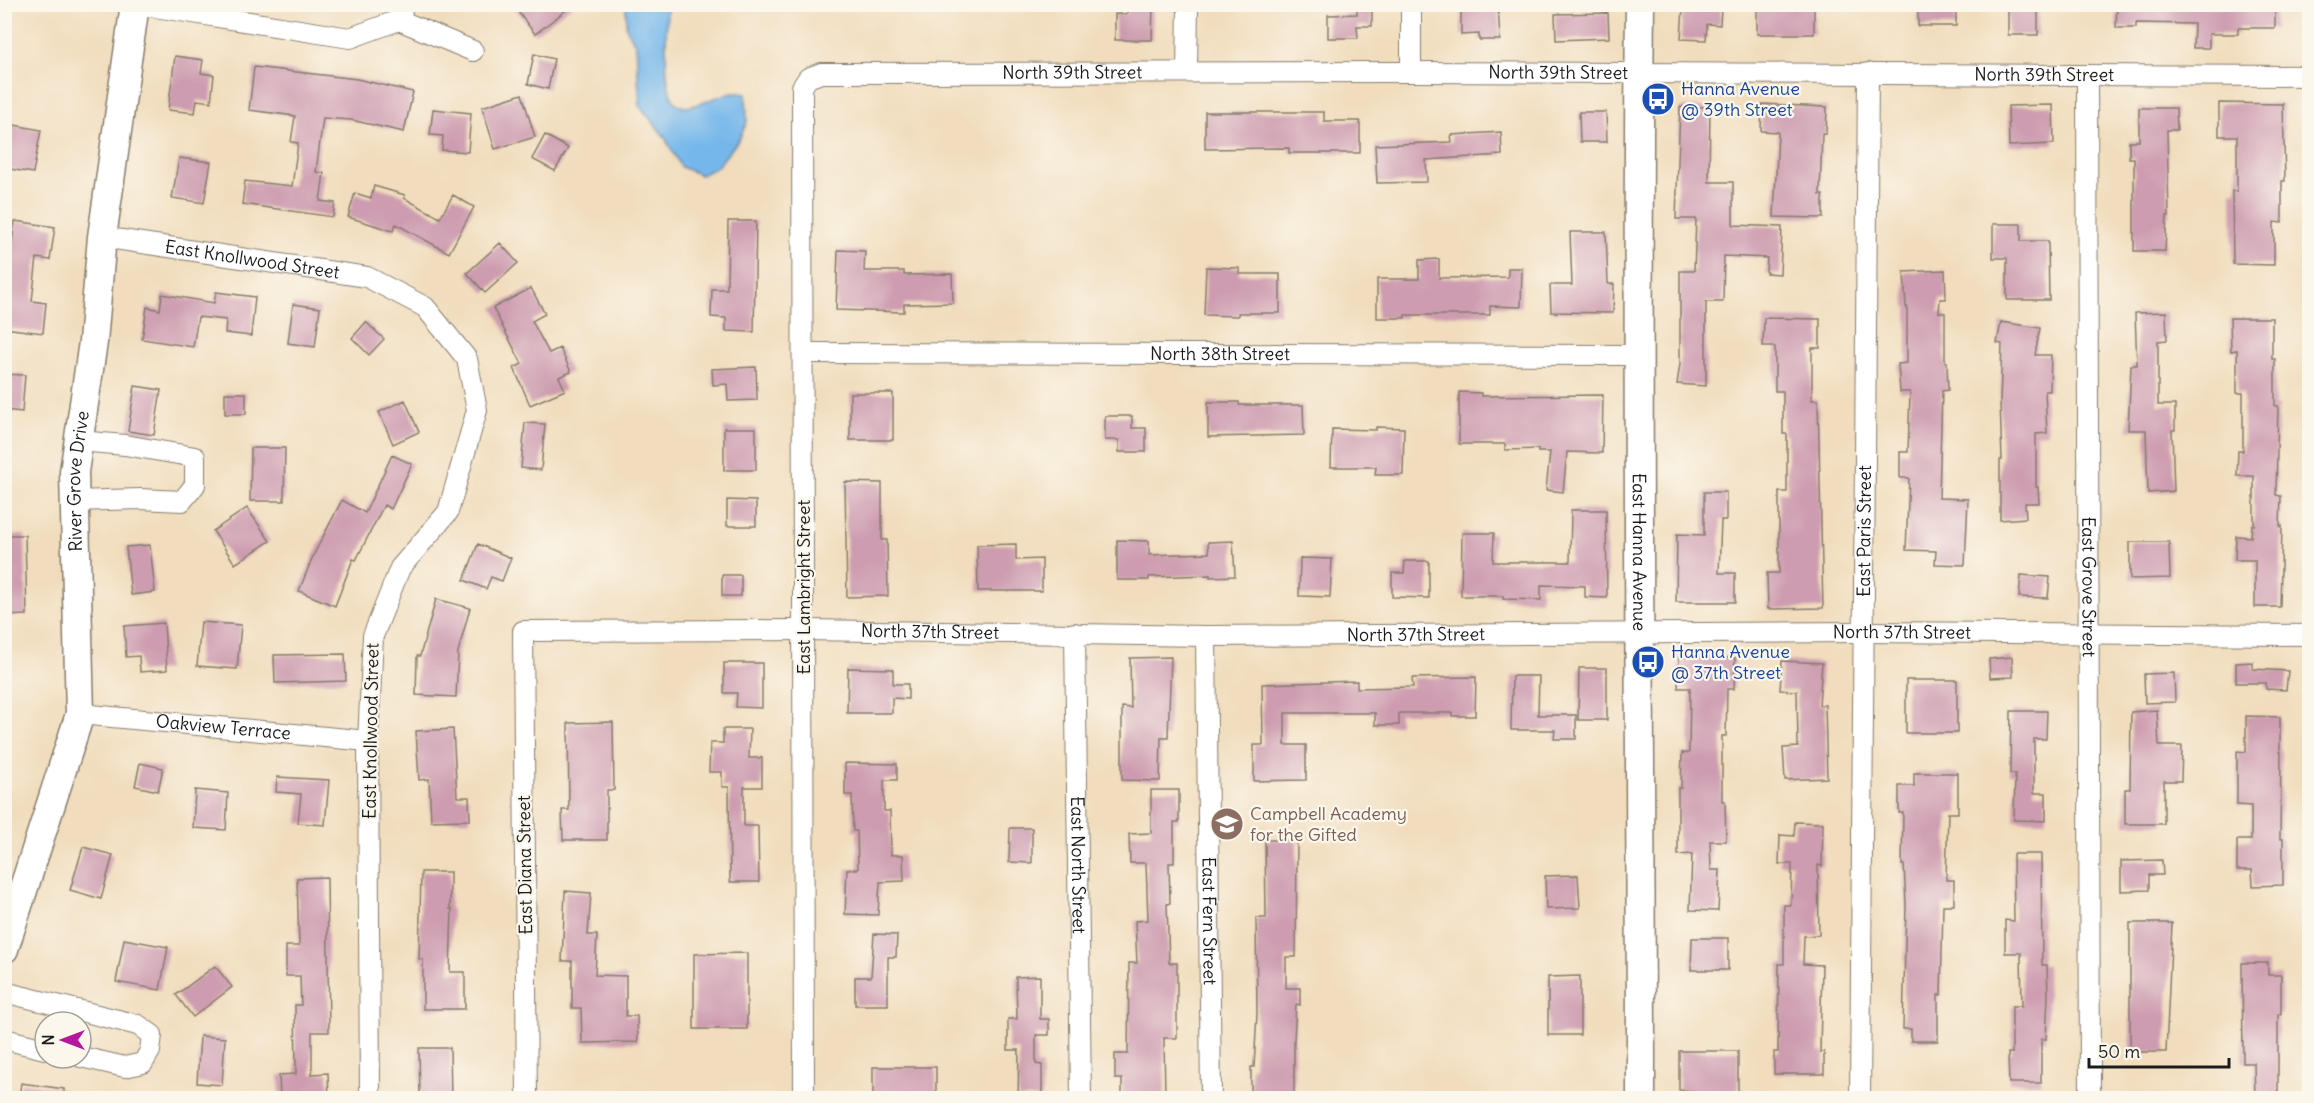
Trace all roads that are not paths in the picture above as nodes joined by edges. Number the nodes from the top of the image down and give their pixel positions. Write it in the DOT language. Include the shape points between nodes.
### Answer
graph roads {
  1 [pos="135,4"];
  2 [pos="1188,4"];
  3 [pos="1411,4"];
  4 [pos="1640,4"];
  5 [pos="402,12"];
  6 [pos="473,51"];
  7 [pos="1188,71"];
  8 [pos="1411,72"];
  9 [pos="1639,73"];
  10 [pos="1868,73"];
  11 [pos="2087,75"];
  12 [pos="2310,76"];
  13 [pos="808,78"];
  14 [pos="102,237"];
  15 [pos="803,353"];
  16 [pos="1638,355"];
  17 [pos="79,441"];
  18 [pos="75,501"];
  19 [pos="804,630"];
  20 [pos="523,631"];
  21 [pos="1862,632"];
  22 [pos="1075,633"];
  23 [pos="1641,633"];
  24 [pos="2089,633"];
  25 [pos="2310,635"];
  26 [pos="1206,636"];
  27 [pos="80,714"];
  28 [pos="368,741"];
  29 [pos="4,949"];
  30 [pos="4,992"];
  31 [pos="77,1010"];
  32 [pos="93,1014"];
  33 [pos="4,1040"];
  34 [pos="33,1046"];
  35 [pos="93,1060"];
  36 [pos="370,1098"];
  37 [pos="527,1098"];
  38 [pos="804,1098"];
  39 [pos="1081,1098"];
  40 [pos="1211,1098"];
  41 [pos="1641,1098"];
  42 [pos="1860,1098"];
  43 [pos="2090,1098"];
  1 -- 5 [label="street" via="350,39"];
  1 -- 14 [label="street, River Grove Drive"];
  2 -- 7 [label="street"];
  3 -- 8 [label="street"];
  4 -- 9 [label="street, East Hanna Avenue"];
  5 -- 6 [label="street"];
  7 -- 8 [label="street, North 39th Street"];
  7 -- 13 [label="street, North 39th Street" via="821,73"];
  8 -- 9 [label="street, North 39th Street"];
  9 -- 10 [label="street, North 39th Street"];
  9 -- 16 [label="street, East Hanna Avenue"];
  10 -- 11 [label="street, North 39th Street"];
  10 -- 21 [label="street, East Paris Street"];
  11 -- 12 [label="street, North 39th Street"];
  11 -- 24 [label="street, East Grove Street"];
  13 -- 15 [label="street, East Lambright Street" via="802,87"];
  14 -- 17 [label="street, River Grove Drive"];
  14 -- 28 [label="street, East Knollwood Street" via="367,277 425,307 467,359 477,410 448,513 400,568 373,636"];
  15 -- 16 [label="street, North 38th Street"];
  15 -- 19 [label="street, East Lambright Street"];
  16 -- 23 [label="street, East Hanna Avenue"];
  17 -- 18 [label="street, River Grove Drive"];
  17 -- 18 [label="street" via="195,456 195,485 182,501"];
  18 -- 27 [label="street, River Grove Drive"];
  19 -- 20 [label="street, North 37th Street"];
  19 -- 22 [label="street, North 37th Street"];
  19 -- 38 [label="street, East Lambright Street"];
  20 -- 37 [label="street, East Diana Street"];
  21 -- 23 [label="street, North 37th Street"];
  21 -- 24 [label="street, North 37th Street"];
  21 -- 42 [label="street, East Paris Street"];
  22 -- 26 [label="street, North 37th Street"];
  22 -- 39 [label="street, East North Street"];
  23 -- 26 [label="street, North 37th Street"];
  23 -- 41 [label="street, East Hanna Avenue"];
  24 -- 25 [label="street, North 37th Street"];
  24 -- 43 [label="street, East Grove Street"];
  26 -- 40 [label="street, East Fern Street"];
  27 -- 28 [label="street, Oakview Terrace"];
  27 -- 29 [label="street, River Grove Drive"];
  28 -- 36 [label="street, East Knollwood Street"];
  30 -- 31 [label="street"];
  32 -- 35 [label="street" via="138,1025 152,1035 143,1063 125,1067"];
  33 -- 34 [label="street"];
}
